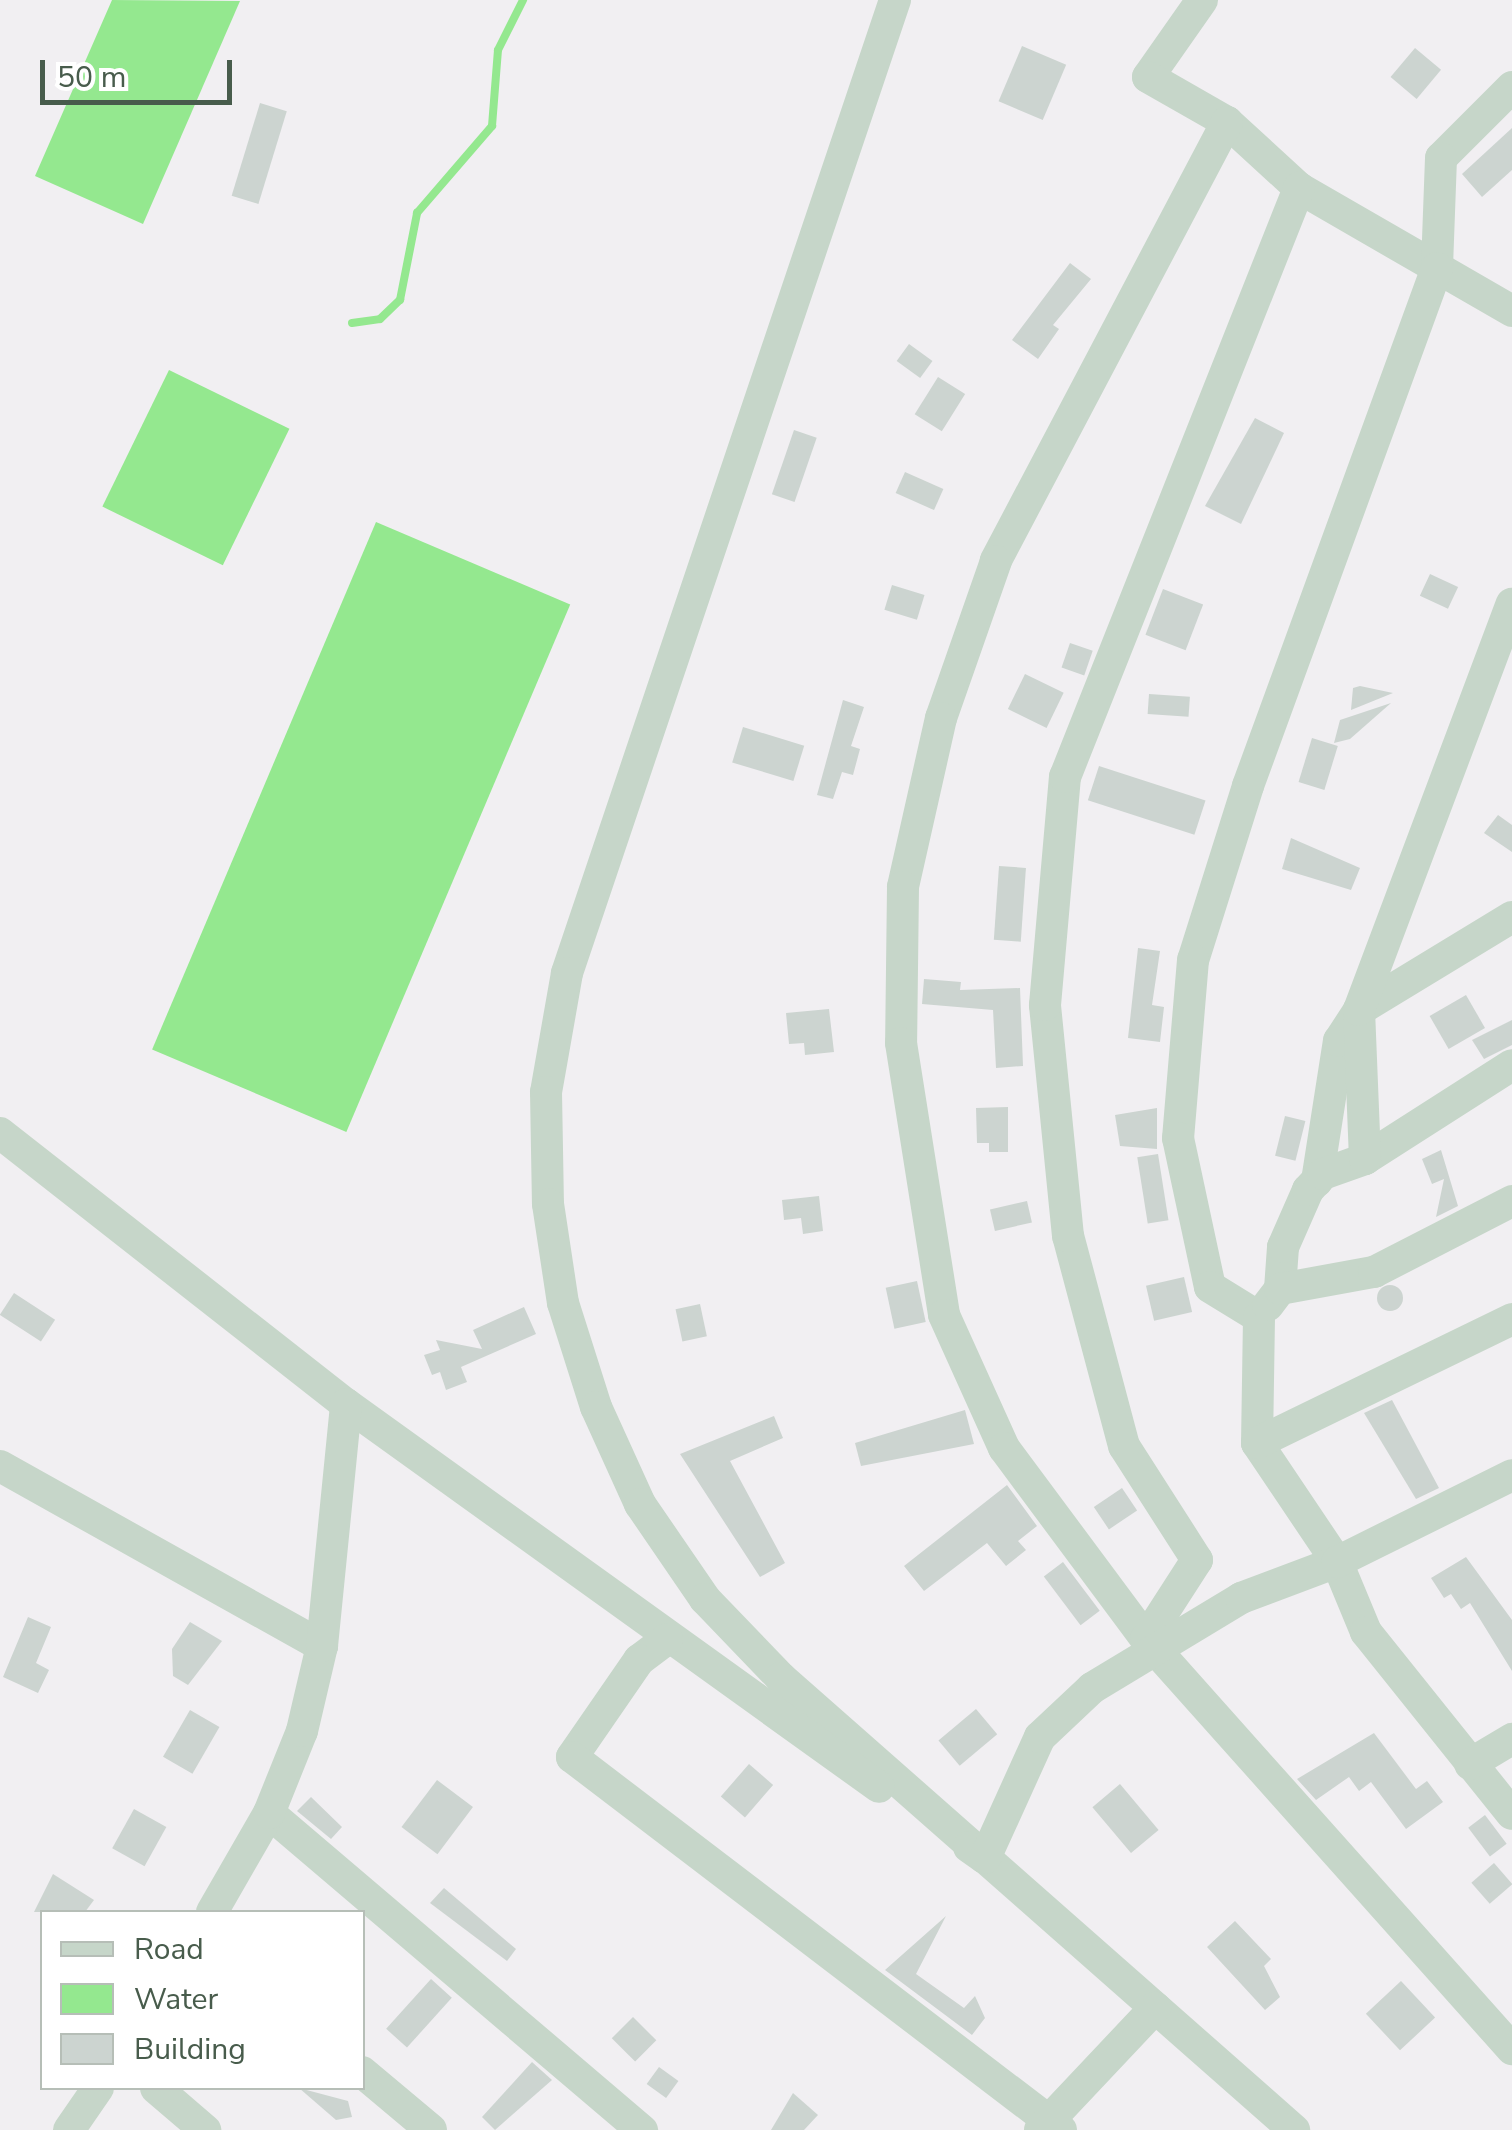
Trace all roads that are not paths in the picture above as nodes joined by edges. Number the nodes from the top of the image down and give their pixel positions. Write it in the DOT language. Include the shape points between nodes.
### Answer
graph roads {
  1 [pos="896,0"];
  2 [pos="1202,0"];
  3 [pos="1512,87"];
  4 [pos="1227,122"];
  5 [pos="1299,188"];
  6 [pos="1437,268"];
  7 [pos="1512,310"];
  8 [pos="1512,604"];
  9 [pos="1512,916"];
  10 [pos="1359,1010"];
  11 [pos="1512,1065"];
  12 [pos="0,1133"];
  13 [pos="1365,1159"];
  14 [pos="1316,1182"];
  15 [pos="1512,1201"];
  16 [pos="1280,1289"];
  17 [pos="1260,1318"];
  18 [pos="1512,1319"];
  19 [pos="346,1404"];
  20 [pos="1257,1443"];
  21 [pos="0,1466"];
  22 [pos="1512,1475"];
  23 [pos="1337,1562"];
  24 [pos="667,1640"];
  25 [pos="1151,1645"];
  26 [pos="322,1646"];
  27 [pos="1512,1740"];
  28 [pos="1470,1764"];
  29 [pos="268,1813"];
  30 [pos="1512,1814"];
  31 [pos="985,1858"];
  32 [pos="213,1910"];
  33 [pos="1155,2008"];
  34 [pos="1512,2049"];
  35 [pos="365,2075"];
  36 [pos="97,2090"];
  37 [pos="158,2090"];
  38 [pos="1051,2127"];
  39 [pos="69,2130"];
  40 [pos="205,2130"];
  41 [pos="431,2130"];
  42 [pos="642,2130"];
  43 [pos="1294,2130"];
  1 -- 31 [label="street" via="591,887 546,1092 548,1204 564,1303 596,1407 640,1504 705,1599 781,1678"];
  2 -- 4 [label="street" via="1148,78"];
  3 -- 6 [label="street" via="1441,158"];
  4 -- 5 [label="street"];
  4 -- 25 [label="street" via="996,561 941,718 903,886 901,1042 944,1315 1004,1448"];
  5 -- 6 [label="street"];
  5 -- 25 [label="street" via="1065,777 1045,1005 1068,1236 1124,1446 1197,1560"];
  6 -- 7 [label="street"];
  6 -- 17 [label="street" via="1248,786 1194,960 1178,1138 1210,1287"];
  8 -- 10 [label="street"];
  9 -- 10 [label="street" via="1434,972"];
  10 -- 13 [label="street"];
  10 -- 14 [label="street" via="1339,1041"];
  11 -- 13 [label="street"];
  12 -- 19 [label="street"];
  13 -- 14 [label="street"];
  14 -- 16 [label="street" via="1283,1248"];
  15 -- 16 [label="street" via="1374,1272"];
  16 -- 17 [label="street"];
  17 -- 20 [label="street"];
  18 -- 20 [label="street"];
  19 -- 24 [label="street"];
  19 -- 26 [label="street"];
  20 -- 23 [label="street"];
  21 -- 26 [label="street"];
  22 -- 23 [label="street"];
  23 -- 25 [label="street" via="1241,1598"];
  23 -- 28 [label="street" via="1366,1632"];
  24 -- 31 [label="street"];
  24 -- 38 [label="street" via="639,1660 572,1757"];
  25 -- 31 [label="street" via="1040,1737"];
  25 -- 34 [label="street"];
  26 -- 29 [label="street" via="302,1731"];
  27 -- 28 [label="street"];
  28 -- 30 [label="street"];
  29 -- 32 [label="street"];
  29 -- 42 [label="street"];
  31 -- 33 [label="street"];
  33 -- 38 [label="street"];
  33 -- 43 [label="street"];
  35 -- 41 [label="street"];
  36 -- 39 [label="street"];
  37 -- 40 [label="street"];
}
